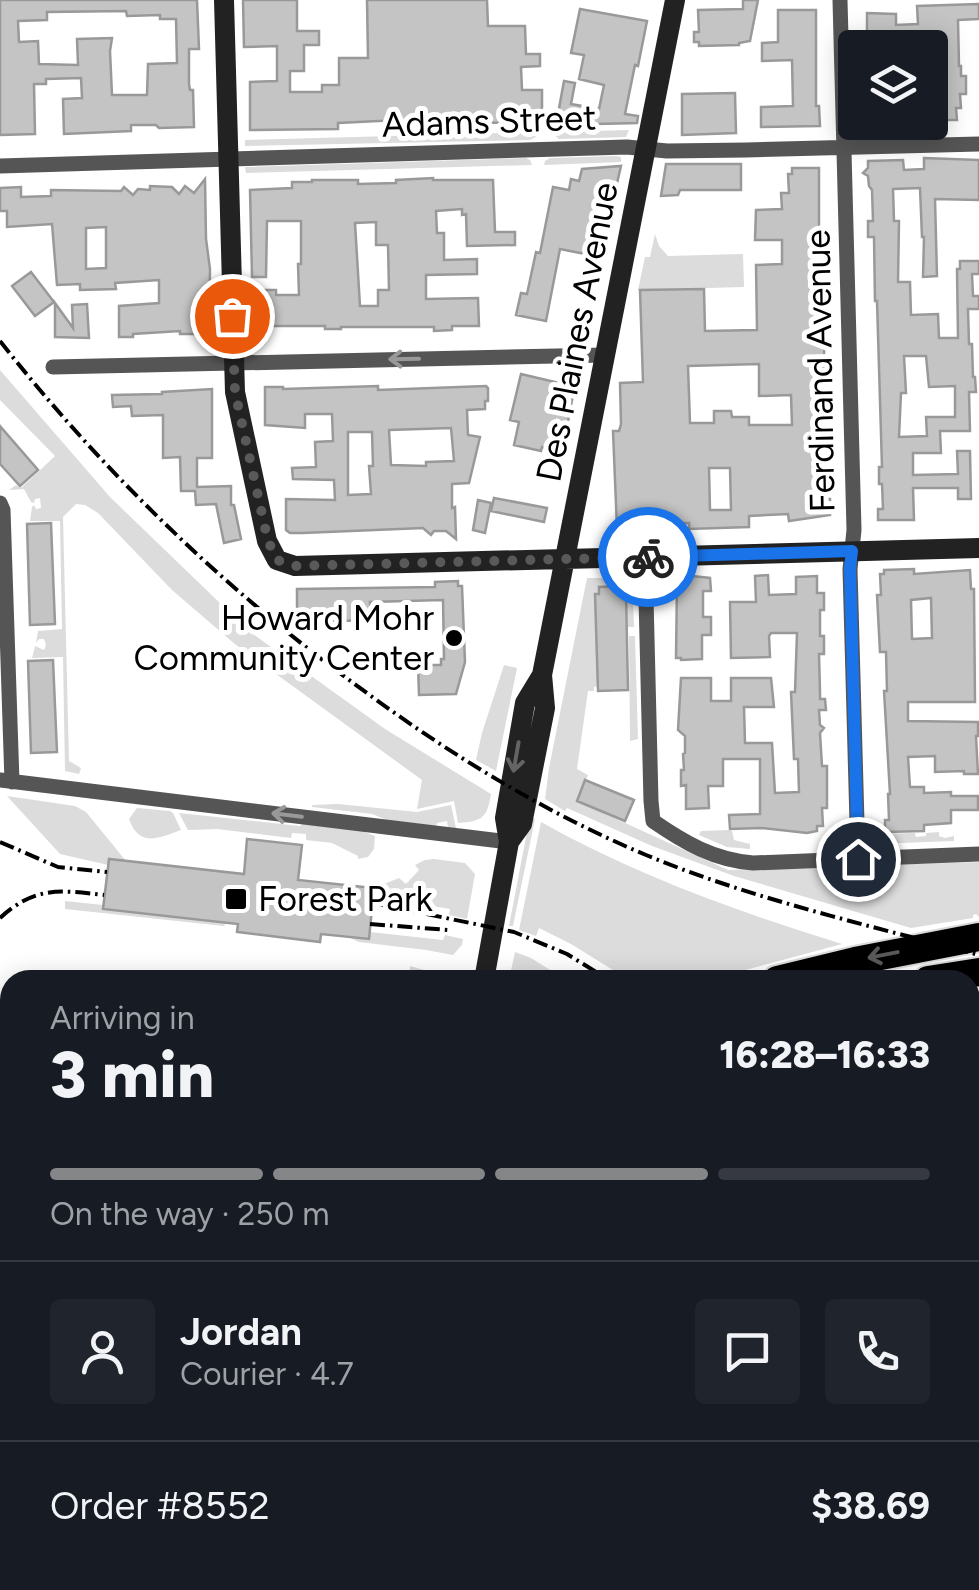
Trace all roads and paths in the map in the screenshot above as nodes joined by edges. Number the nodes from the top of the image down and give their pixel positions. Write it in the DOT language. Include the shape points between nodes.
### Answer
graph roads {
  1 [pos="224,0"];
  2 [pos="674,0"];
  3 [pos="840,0"];
  4 [pos="979,144"];
  5 [pos="844,147"];
  6 [pos="646,149"];
  7 [pos="228,159"];
  8 [pos="0,166"];
  9 [pos="605,355"];
  10 [pos="232,362"];
  11 [pos="54,367"];
  12 [pos="0,503"];
  13 [pos="979,548"];
  14 [pos="852,551"];
  15 [pos="645,557"];
  16 [pos="564,559"];
  17 [pos="6,781"];
  18 [pos="509,842"];
  19 [pos="979,854"];
  20 [pos="858,859"];
  21 [pos="979,937"];
  22 [pos="486,970"];
  23 [pos="819,970"];
  1 -- 7 [label="street"];
  2 -- 6 [label="street, Des Plaines Avenue"];
  3 -- 5 [label="street, Ferdinand Avenue"];
  4 -- 5 [label="street, Adams Street"];
  5 -- 6 [label="street, Adams Street"];
  5 -- 14 [label="street, Ferdinand Avenue"];
  6 -- 7 [label="street, Adams Street"];
  6 -- 9 [label="street, Des Plaines Avenue"];
  7 -- 8 [label="street, Adams Street"];
  7 -- 10 [label="street"];
  9 -- 10 [label="street, one-way"];
  9 -- 16 [label="street, Des Plaines Avenue"];
  10 -- 11 [label="street"];
  10 -- 16 [label="street" via="263,522 277,560 296,566"];
  12 -- 17 [label="street"];
  13 -- 14 [label="street"];
  14 -- 15 [label="street"];
  14 -- 20 [label="street, Ferdinand Avenue"];
  15 -- 16 [label="street"];
  15 -- 20 [label="street" via="654,821 736,862"];
  16 -- 18 [label="street, Des Plaines Avenue" via="542,676 542,727 522,824"];
  18 -- 17 [label="street, one-way"];
  18 -- 22 [label="street, Des Plaines Avenue"];
  19 -- 20 [label="street"];
  21 -- 23 [label="highway, one-way"];
}
